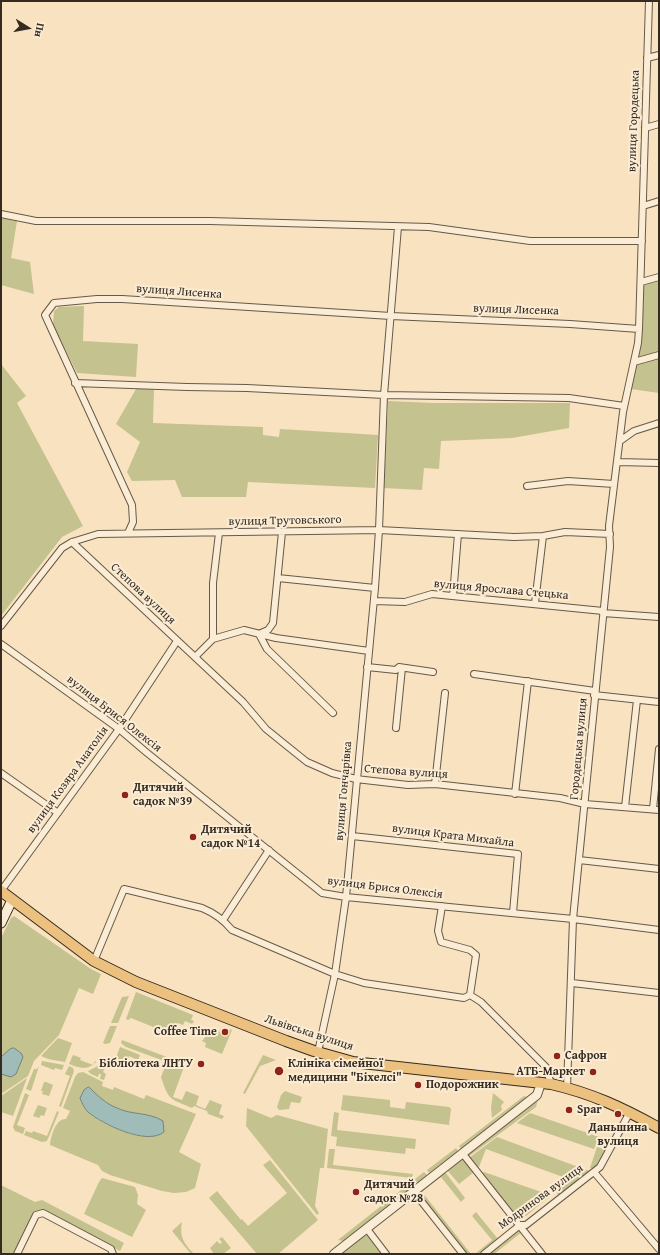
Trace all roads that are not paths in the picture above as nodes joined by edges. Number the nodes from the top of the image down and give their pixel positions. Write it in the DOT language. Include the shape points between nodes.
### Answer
graph roads {
  1 [pos="649,1"];
  2 [pos="659,55"];
  3 [pos="647,58"];
  4 [pos="659,124"];
  5 [pos="645,128"];
  6 [pos="659,201"];
  7 [pos="643,206"];
  8 [pos="1,214"];
  9 [pos="398,227"];
  10 [pos="642,241"];
  11 [pos="659,277"];
  12 [pos="641,282"];
  13 [pos="391,316"];
  14 [pos="639,330"];
  15 [pos="659,355"];
  16 [pos="634,362"];
  17 [pos="75,383"];
  18 [pos="384,395"];
  19 [pos="624,409"];
  20 [pos="659,423"];
  21 [pos="620,441"];
  22 [pos="618,462"];
  23 [pos="659,463"];
  24 [pos="614,484"];
  25 [pos="527,486"];
  26 [pos="379,530"];
  27 [pos="282,532"];
  28 [pos="128,533"];
  29 [pos="219,533"];
  30 [pos="458,534"];
  31 [pos="610,534"];
  32 [pos="543,536"];
  33 [pos="72,542"];
  34 [pos="278,578"];
  35 [pos="375,588"];
  36 [pos="453,596"];
  37 [pos="374,601"];
  38 [pos="535,604"];
  39 [pos="603,612"];
  40 [pos="659,617"];
  41 [pos="1,626"];
  42 [pos="259,634"];
  43 [pos="213,638"];
  44 [pos="177,641"];
  45 [pos="1,644"];
  46 [pos="369,651"];
  47 [pos="195,657"];
  48 [pos="367,667"];
  49 [pos="402,668"];
  50 [pos="433,672"];
  51 [pos="474,674"];
  52 [pos="528,681"];
  53 [pos="445,693"];
  54 [pos="595,693"];
  55 [pos="637,700"];
  56 [pos="659,702"];
  57 [pos="333,714"];
  58 [pos="396,728"];
  59 [pos="119,729"];
  60 [pos="659,749"];
  61 [pos="1,774"];
  62 [pos="356,779"];
  63 [pos="436,784"];
  64 [pos="515,794"];
  65 [pos="585,804"];
  66 [pos="625,807"];
  67 [pos="656,810"];
  68 [pos="58,813"];
  69 [pos="352,836"];
  70 [pos="269,850"];
  71 [pos="579,860"];
  72 [pos="659,869"];
  73 [pos="1,891"];
  74 [pos="346,897"];
  75 [pos="12,900"];
  76 [pos="442,906"];
  77 [pos="513,913"];
  78 [pos="573,919"];
  79 [pos="223,920"];
  80 [pos="1,923"];
  81 [pos="659,930"];
  82 [pos="94,961"];
  83 [pos="335,974"];
  84 [pos="572,983"];
  85 [pos="659,993"];
  86 [pos="470,995"];
  87 [pos="318,1052"];
  88 [pos="540,1083"];
  89 [pos="551,1084"];
  90 [pos="567,1088"];
  91 [pos="630,1112"];
  92 [pos="659,1128"];
  93 [pos="463,1154"];
  94 [pos="594,1172"];
  95 [pos="414,1192"];
  96 [pos="520,1225"];
  97 [pos="367,1229"];
  98 [pos="659,1249"];
  99 [pos="17,1254"];
  100 [pos="113,1254"];
  101 [pos="334,1254"];
  102 [pos="386,1254"];
  103 [pos="463,1254"];
  104 [pos="484,1254"];
  105 [pos="542,1254"];
  1 -- 3 [label="street, вулиця Городецька"];
  2 -- 3 [label="street"];
  3 -- 5 [label="street, вулиця Городецька"];
  4 -- 5 [label="street"];
  5 -- 7 [label="street, вулиця Городецька"];
  6 -- 7 [label="street"];
  7 -- 10 [label="street, вулиця Городецька"];
  8 -- 9 [label="street" via="36,221 210,221"];
  9 -- 10 [label="street" via="429,227 530,241"];
  9 -- 13 [label="street"];
  10 -- 12 [label="street, вулиця Городецька"];
  11 -- 12 [label="street"];
  12 -- 14 [label="street, вулиця Городецька"];
  13 -- 14 [label="street, вулиця Лисенка" via="570,324"];
  13 -- 17 [label="street, вулиця Лисенка" via="122,299 54,303 46,315"];
  13 -- 18 [label="street"];
  14 -- 16 [label="street, Городецька вулиця"];
  15 -- 16 [label="street"];
  16 -- 19 [label="street, Городецька вулиця"];
  17 -- 18 [label="street"];
  17 -- 28 [label="street, вулиця Лисенка" via="132,505 132,522"];
  18 -- 19 [label="street" via="569,398"];
  18 -- 26 [label="street"];
  19 -- 21 [label="street, Городецька вулиця"];
  20 -- 21 [label="street" via="634,431"];
  21 -- 22 [label="street, Городецька вулиця"];
  22 -- 23 [label="street"];
  22 -- 24 [label="street, Городецька вулиця"];
  24 -- 25 [label="street" via="568,481"];
  24 -- 31 [label="street, Городецька вулиця"];
  26 -- 27 [label="street, вулиця Трутовського"];
  26 -- 30 [label="street, вулиця Трутовського"];
  26 -- 35 [label="street, вулиця Гончарівка"];
  27 -- 29 [label="street, вулиця Трутовського"];
  27 -- 34 [label="street"];
  28 -- 29 [label="street, вулиця Трутовського"];
  28 -- 33 [label="street, вулиця Трутовського" via="98,534"];
  29 -- 43 [label="street" via="213,582"];
  30 -- 32 [label="street, вулиця Трутовського"];
  30 -- 36 [label="street"];
  31 -- 32 [label="street, вулиця Трутовського" via="565,532"];
  31 -- 39 [label="street, Городецька вулиця"];
  32 -- 38 [label="street"];
  33 -- 41 [label="street, вулиця Трутовського" via="62,548"];
  33 -- 44 [label="street, Степова вулиця"];
  34 -- 35 [label="street"];
  34 -- 42 [label="street" via="273,623 268,630"];
  35 -- 37 [label="street, вулиця Гончарівка"];
  36 -- 37 [label="street, вулиця Ярослава Стецька" via="432,594 405,602"];
  36 -- 38 [label="street, вулиця Ярослава Стецька"];
  37 -- 46 [label="street, вулиця Гончарівка"];
  38 -- 39 [label="street, вулиця Ярослава Стецька"];
  39 -- 40 [label="street, вулиця Ярослава Стецька"];
  39 -- 54 [label="street, Городецька вулиця"];
  42 -- 43 [label="street" via="244,630"];
  42 -- 46 [label="street"];
  42 -- 57 [label="street" via="267,649"];
  43 -- 47 [label="street"];
  44 -- 47 [label="street, Степова вулиця"];
  44 -- 59 [label="street, вулиця Козяра Анатолія"];
  45 -- 59 [label="street, вулиця Брися Олексія"];
  46 -- 48 [label="street, вулиця Гончарівка"];
  47 -- 62 [label="street, Степова вулиця" via="243,702 266,729 307,762 332,773"];
  48 -- 49 [label="street" via="396,670"];
  48 -- 62 [label="street, вулиця Гончарівка"];
  49 -- 50 [label="street"];
  49 -- 58 [label="street"];
  51 -- 52 [label="street"];
  52 -- 54 [label="street"];
  52 -- 64 [label="street"];
  53 -- 63 [label="street"];
  54 -- 55 [label="street"];
  54 -- 65 [label="street, Городецька вулиця"];
  55 -- 56 [label="street"];
  55 -- 66 [label="street"];
  59 -- 68 [label="street, вулиця Козяра Анатолія"];
  59 -- 70 [label="street, вулиця Брися Олексія"];
  60 -- 67 [label="street"];
  61 -- 68 [label="street"];
  62 -- 63 [label="street, Степова вулиця" via="408,785"];
  62 -- 69 [label="street, вулиця Гончарівка"];
  63 -- 64 [label="street, Степова вулиця"];
  64 -- 65 [label="street, Степова вулиця" via="560,798"];
  65 -- 66 [label="street, Степова вулиця"];
  65 -- 71 [label="street, Городецька вулиця"];
  66 -- 67 [label="street, Степова вулиця"];
  68 -- 73 [label="street, вулиця Козяра Анатолія"];
  69 -- 74 [label="street, вулиця Гончарівка"];
  69 -- 77 [label="street, вулиця Крата Михайла" via="518,854"];
  70 -- 74 [label="street, вулиця Брися Олексія" via="322,893"];
  70 -- 79 [label="street"];
  71 -- 72 [label="street"];
  71 -- 78 [label="street, Городецька вулиця"];
  73 -- 75 [label="main road, Львівська вулиця"];
  74 -- 76 [label="street, вулиця Брися Олексія"];
  74 -- 83 [label="street, вулиця Гончарівка"];
  75 -- 80 [label="main road"];
  75 -- 82 [label="main road, Львівська вулиця"];
  76 -- 77 [label="street, вулиця Брися Олексія"];
  76 -- 86 [label="street" via="438,931 441,942 470,950 476,955"];
  77 -- 78 [label="street, вулиця Брися Олексія"];
  78 -- 81 [label="street, вулиця Брися Олексія"];
  78 -- 84 [label="street, Городецька вулиця"];
  79 -- 82 [label="street" via="202,908 124,890"];
  79 -- 83 [label="street" via="232,930"];
  82 -- 87 [label="main road, Львівська вулиця" via="192,1005"];
  83 -- 86 [label="street" via="391,988 464,998"];
  83 -- 87 [label="street, вулиця Гончарівка"];
  84 -- 85 [label="street"];
  84 -- 90 [label="street, Городецька вулиця"];
  86 -- 89 [label="street" via="481,1002 546,1067"];
  87 -- 88 [label="main road, Львівська вулиця" via="353,1062"];
  88 -- 89 [label="main road, Львівська вулиця"];
  88 -- 93 [label="street" via="537,1095"];
  89 -- 90 [label="main road, Львівська вулиця"];
  90 -- 91 [label="main road, Львівська вулиця" via="597,1097"];
  91 -- 92 [label="main road, Львівська вулиця"];
  91 -- 94 [label="street, Модринова вулиця" via="600,1167"];
  93 -- 95 [label="street"];
  93 -- 96 [label="street"];
  94 -- 96 [label="street, Модринова вулиця" via="526,1225"];
  94 -- 98 [label="street"];
  95 -- 97 [label="street"];
  95 -- 103 [label="street"];
  96 -- 104 [label="street, Модринова вулиця"];
  96 -- 105 [label="street"];
  97 -- 101 [label="street"];
  97 -- 102 [label="street"];
  99 -- 100 [label="street" via="35,1218 41,1213 111,1249"];
}
